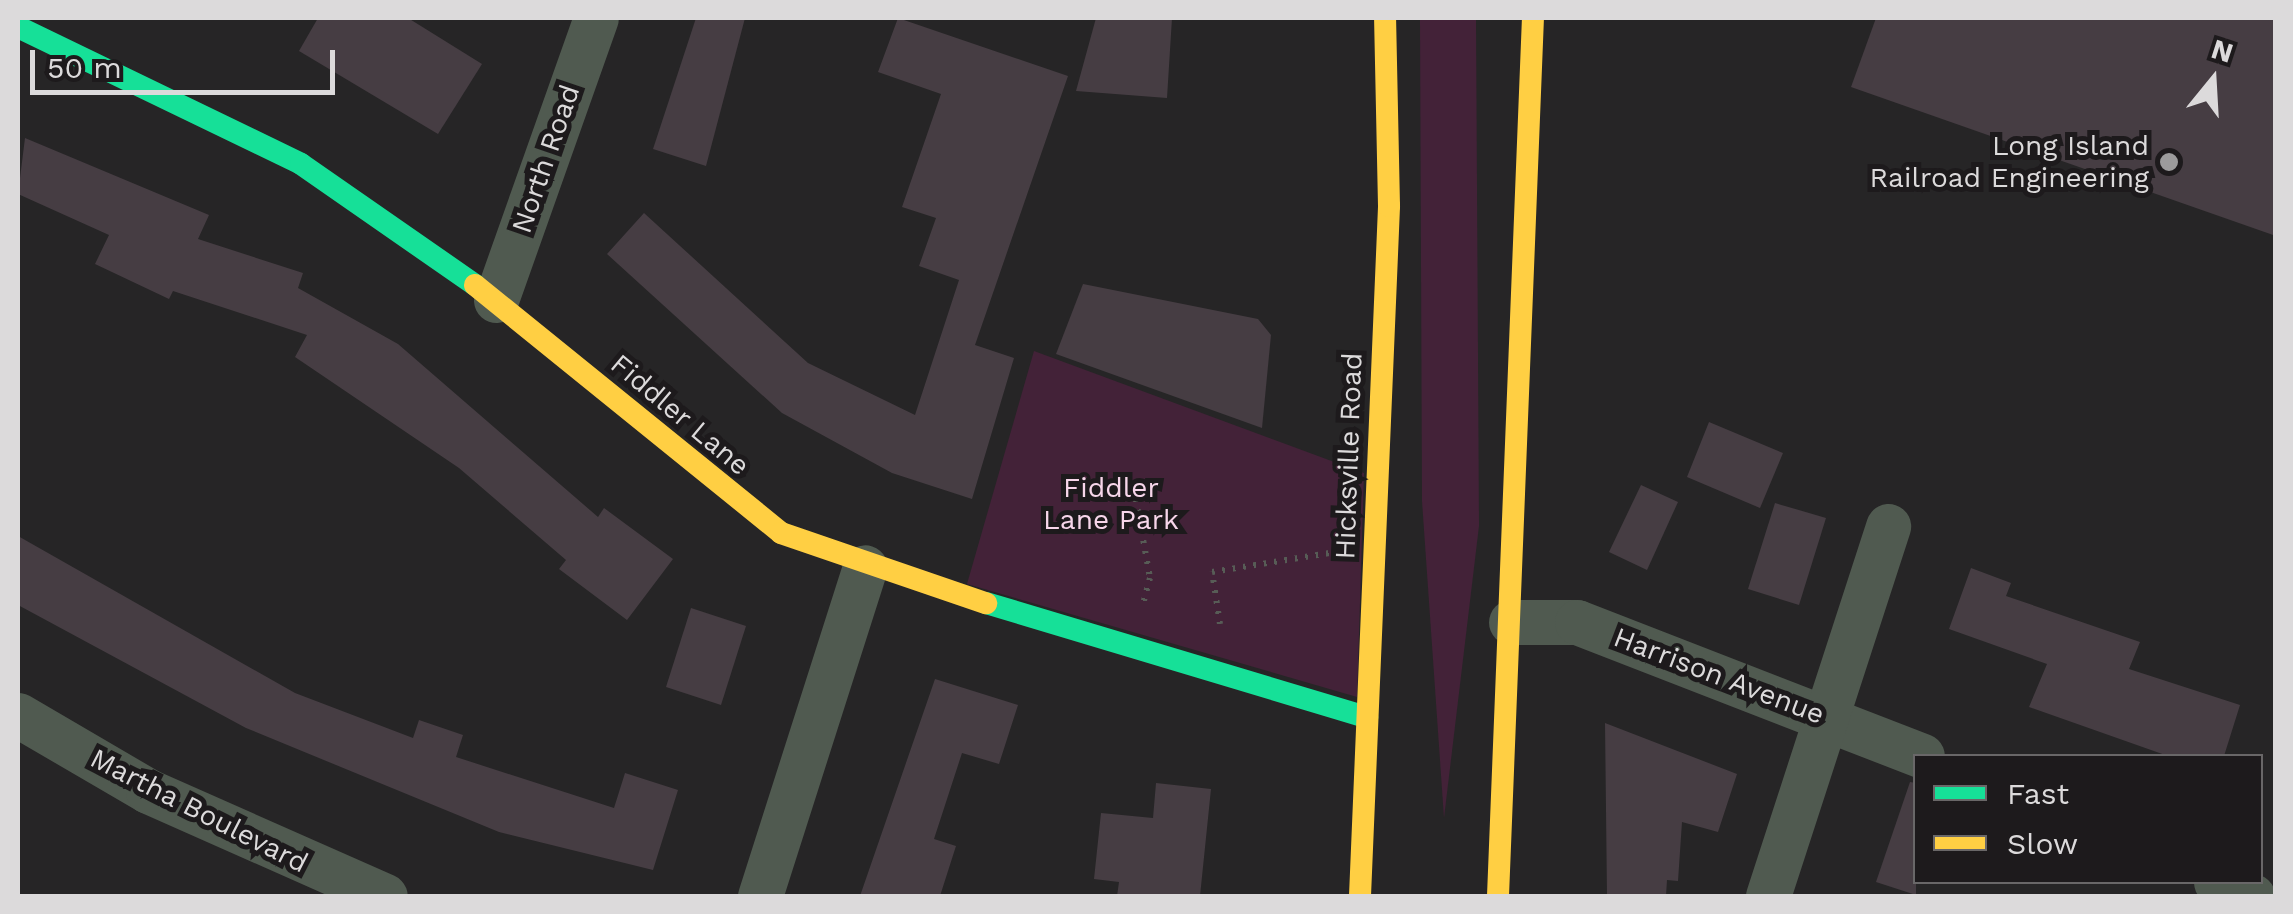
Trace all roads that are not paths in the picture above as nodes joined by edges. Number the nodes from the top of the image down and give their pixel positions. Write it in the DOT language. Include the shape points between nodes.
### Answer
graph roads {
  1 [pos="596,18"];
  2 [pos="1384,18"];
  3 [pos="1509,18"];
  4 [pos="1533,18"];
  5 [pos="18,27"];
  6 [pos="1529,134"];
  7 [pos="496,300"];
  8 [pos="1888,526"];
  9 [pos="865,567"];
  10 [pos="1511,622"];
  11 [pos="18,715"];
  12 [pos="1828,716"];
  13 [pos="1367,717"];
  14 [pos="1917,754"];
  15 [pos="2221,884"];
  16 [pos="385,896"];
  17 [pos="760,896"];
  18 [pos="1360,896"];
  19 [pos="1498,896"];
  20 [pos="1768,896"];
  21 [pos="2252,896"];
  1 -- 7 [label="street, North Road"];
  2 -- 13 [label="main road, Hicksville Road" via="1389,206"];
  3 -- 6 [label="main road"];
  4 -- 6 [label="main road"];
  5 -- 7 [label="main road, Fiddler Lane" via="149,83 301,164"];
  6 -- 10 [label="main road"];
  7 -- 9 [label="main road, Fiddler Lane" via="736,502 781,532"];
  8 -- 12 [label="street"];
  9 -- 13 [label="main road, Fiddler Lane"];
  9 -- 17 [label="street"];
  10 -- 12 [label="street, Harrison Avenue" via="1577,622"];
  10 -- 19 [label="main road"];
  11 -- 16 [label="street, Martha Boulevard" via="148,792"];
  12 -- 14 [label="street, Harrison Avenue"];
  12 -- 20 [label="street"];
  13 -- 18 [label="main road, Hicksville Road"];
  15 -- 21 [label="street"];
}
